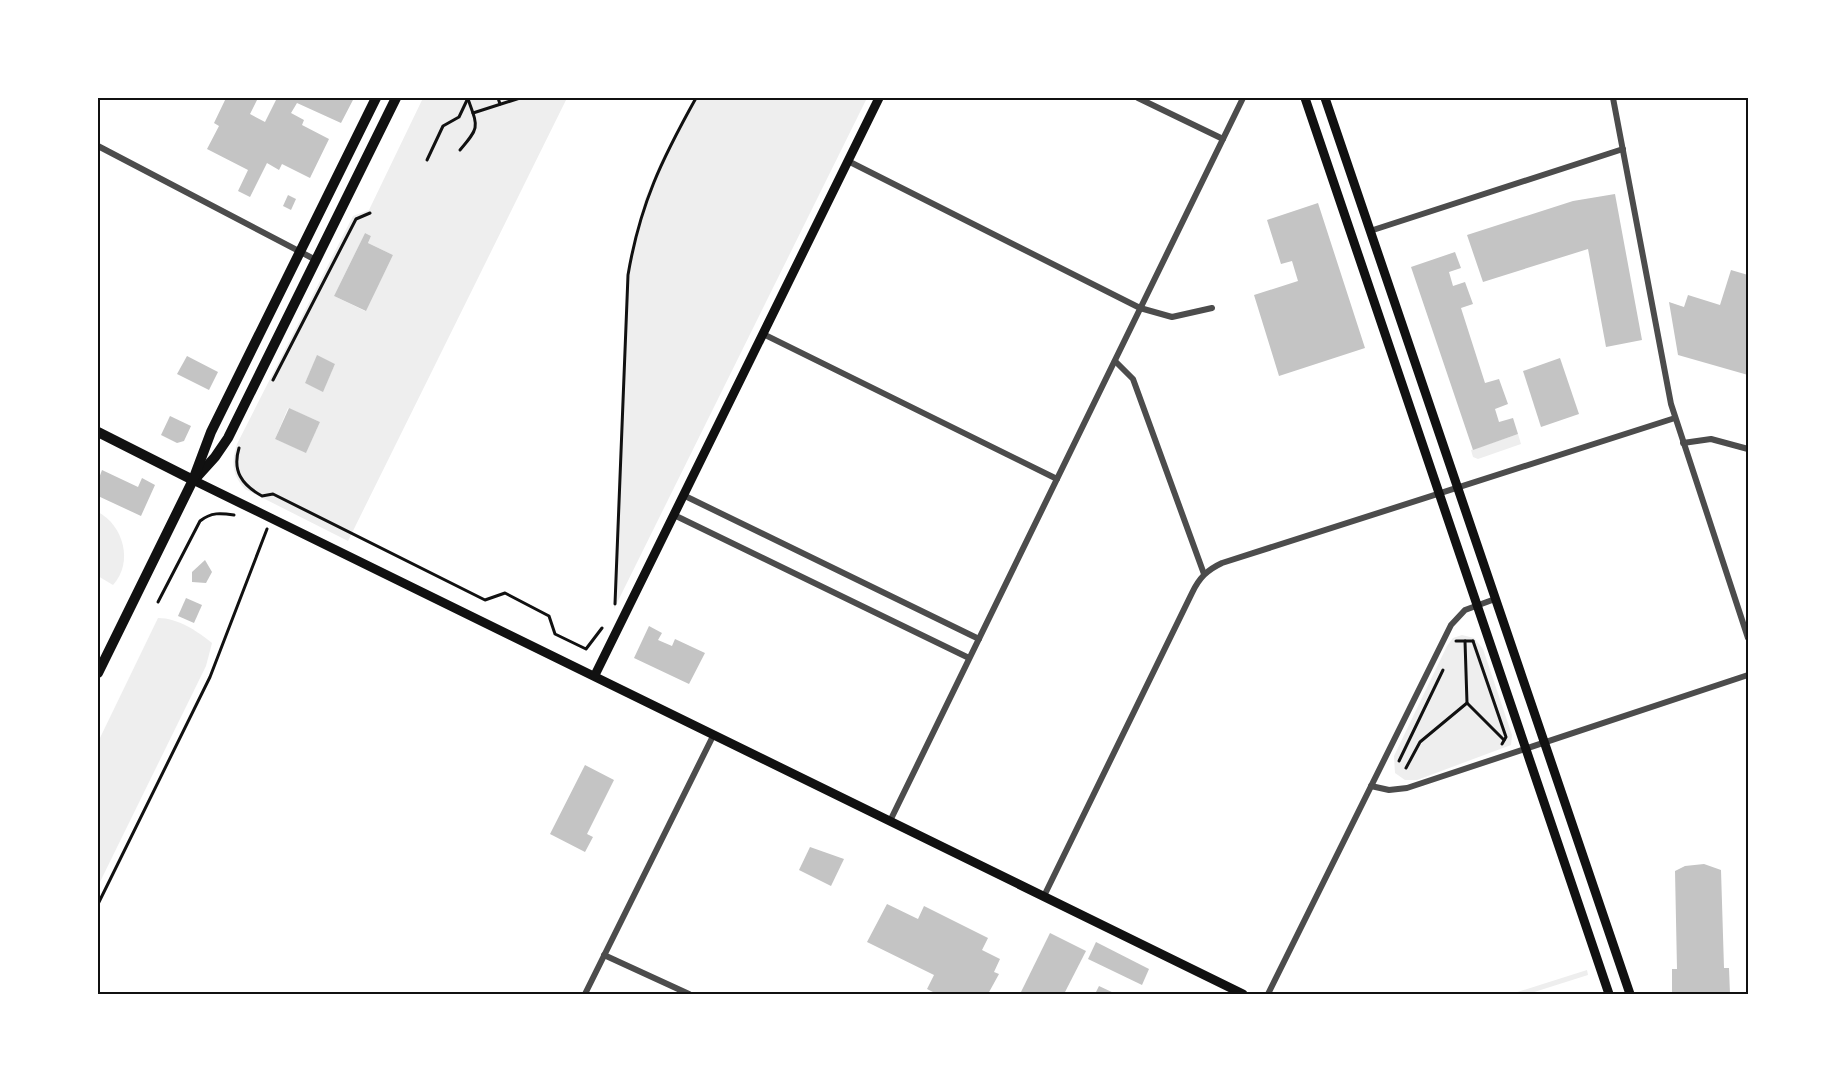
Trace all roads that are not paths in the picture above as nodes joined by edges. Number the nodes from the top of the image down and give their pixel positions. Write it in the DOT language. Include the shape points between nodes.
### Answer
graph roads {
  1 [pos="376,98"];
  2 [pos="396,98"];
  3 [pos="879,98"];
  4 [pos="1138,98"];
  5 [pos="1243,98"];
  6 [pos="1305,98"];
  7 [pos="1325,98"];
  8 [pos="1613,98"];
  9 [pos="1223,139"];
  10 [pos="98,146"];
  11 [pos="1623,149"];
  12 [pos="848,160"];
  13 [pos="1370,231"];
  14 [pos="300,252"];
  15 [pos="316,260"];
  16 [pos="1140,308"];
  17 [pos="1212,308"];
  18 [pos="762,334"];
  19 [pos="1115,361"];
  20 [pos="1675,418"];
  21 [pos="98,432"];
  22 [pos="1683,443"];
  23 [pos="1749,449"];
  24 [pos="1057,479"];
  25 [pos="193,480"];
  26 [pos="1458,488"];
  27 [pos="1439,494"];
  28 [pos="683,495"];
  29 [pos="674,515"];
  30 [pos="1204,574"];
  31 [pos="1495,599"];
  32 [pos="1476,605"];
  33 [pos="1749,638"];
  34 [pos="979,639"];
  35 [pos="969,658"];
  36 [pos="98,673"];
  37 [pos="595,675"];
  38 [pos="1749,675"];
  39 [pos="714,734"];
  40 [pos="1544,742"];
  41 [pos="1525,749"];
  42 [pos="1371,786"];
  43 [pos="890,820"];
  44 [pos="1044,897"];
  45 [pos="604,955"];
  46 [pos="585,994"];
  47 [pos="689,994"];
  48 [pos="1243,994"];
  49 [pos="1268,994"];
  50 [pos="1609,994"];
  51 [pos="1630,994"];
  1 -- 14 [label="main road"];
  2 -- 15 [label="main road"];
  3 -- 12 [label="main road"];
  4 -- 9 [label="street"];
  5 -- 9 [label="street"];
  6 -- 27 [label="main road"];
  7 -- 13 [label="main road"];
  8 -- 11 [label="street"];
  9 -- 16 [label="street"];
  10 -- 14 [label="street"];
  11 -- 13 [label="street"];
  11 -- 20 [label="street"];
  12 -- 16 [label="street"];
  12 -- 18 [label="main road"];
  13 -- 26 [label="main road"];
  14 -- 15 [label="street"];
  14 -- 25 [label="main road" via="211,432"];
  15 -- 25 [label="main road" via="228,438"];
  16 -- 17 [label="street" via="1172,317"];
  16 -- 19 [label="street"];
  18 -- 24 [label="street"];
  18 -- 28 [label="main road"];
  19 -- 24 [label="street"];
  19 -- 30 [label="street" via="1133,379"];
  20 -- 22 [label="street"];
  20 -- 26 [label="street"];
  21 -- 25 [label="main road"];
  22 -- 23 [label="street" via="1711,439"];
  22 -- 33 [label="street"];
  24 -- 34 [label="street"];
  25 -- 36 [label="main road"];
  25 -- 37 [label="main road"];
  26 -- 27 [label="street"];
  26 -- 31 [label="main road"];
  27 -- 30 [label="street" via="1222,563"];
  27 -- 32 [label="main road"];
  28 -- 29 [label="main road"];
  28 -- 34 [label="street"];
  29 -- 35 [label="street"];
  29 -- 37 [label="main road"];
  30 -- 44 [label="street"];
  31 -- 32 [label="street"];
  31 -- 40 [label="main road"];
  32 -- 41 [label="main road"];
  32 -- 42 [label="street" via="1461,613 1451,626"];
  34 -- 35 [label="street"];
  35 -- 43 [label="street"];
  37 -- 39 [label="main road"];
  38 -- 40 [label="street"];
  39 -- 43 [label="main road"];
  39 -- 45 [label="street"];
  40 -- 41 [label="street"];
  40 -- 51 [label="main road"];
  41 -- 42 [label="street" via="1407,788"];
  41 -- 50 [label="main road"];
  42 -- 49 [label="street"];
  43 -- 44 [label="main road"];
  44 -- 48 [label="main road"];
  45 -- 46 [label="street"];
  45 -- 47 [label="street"];
}
